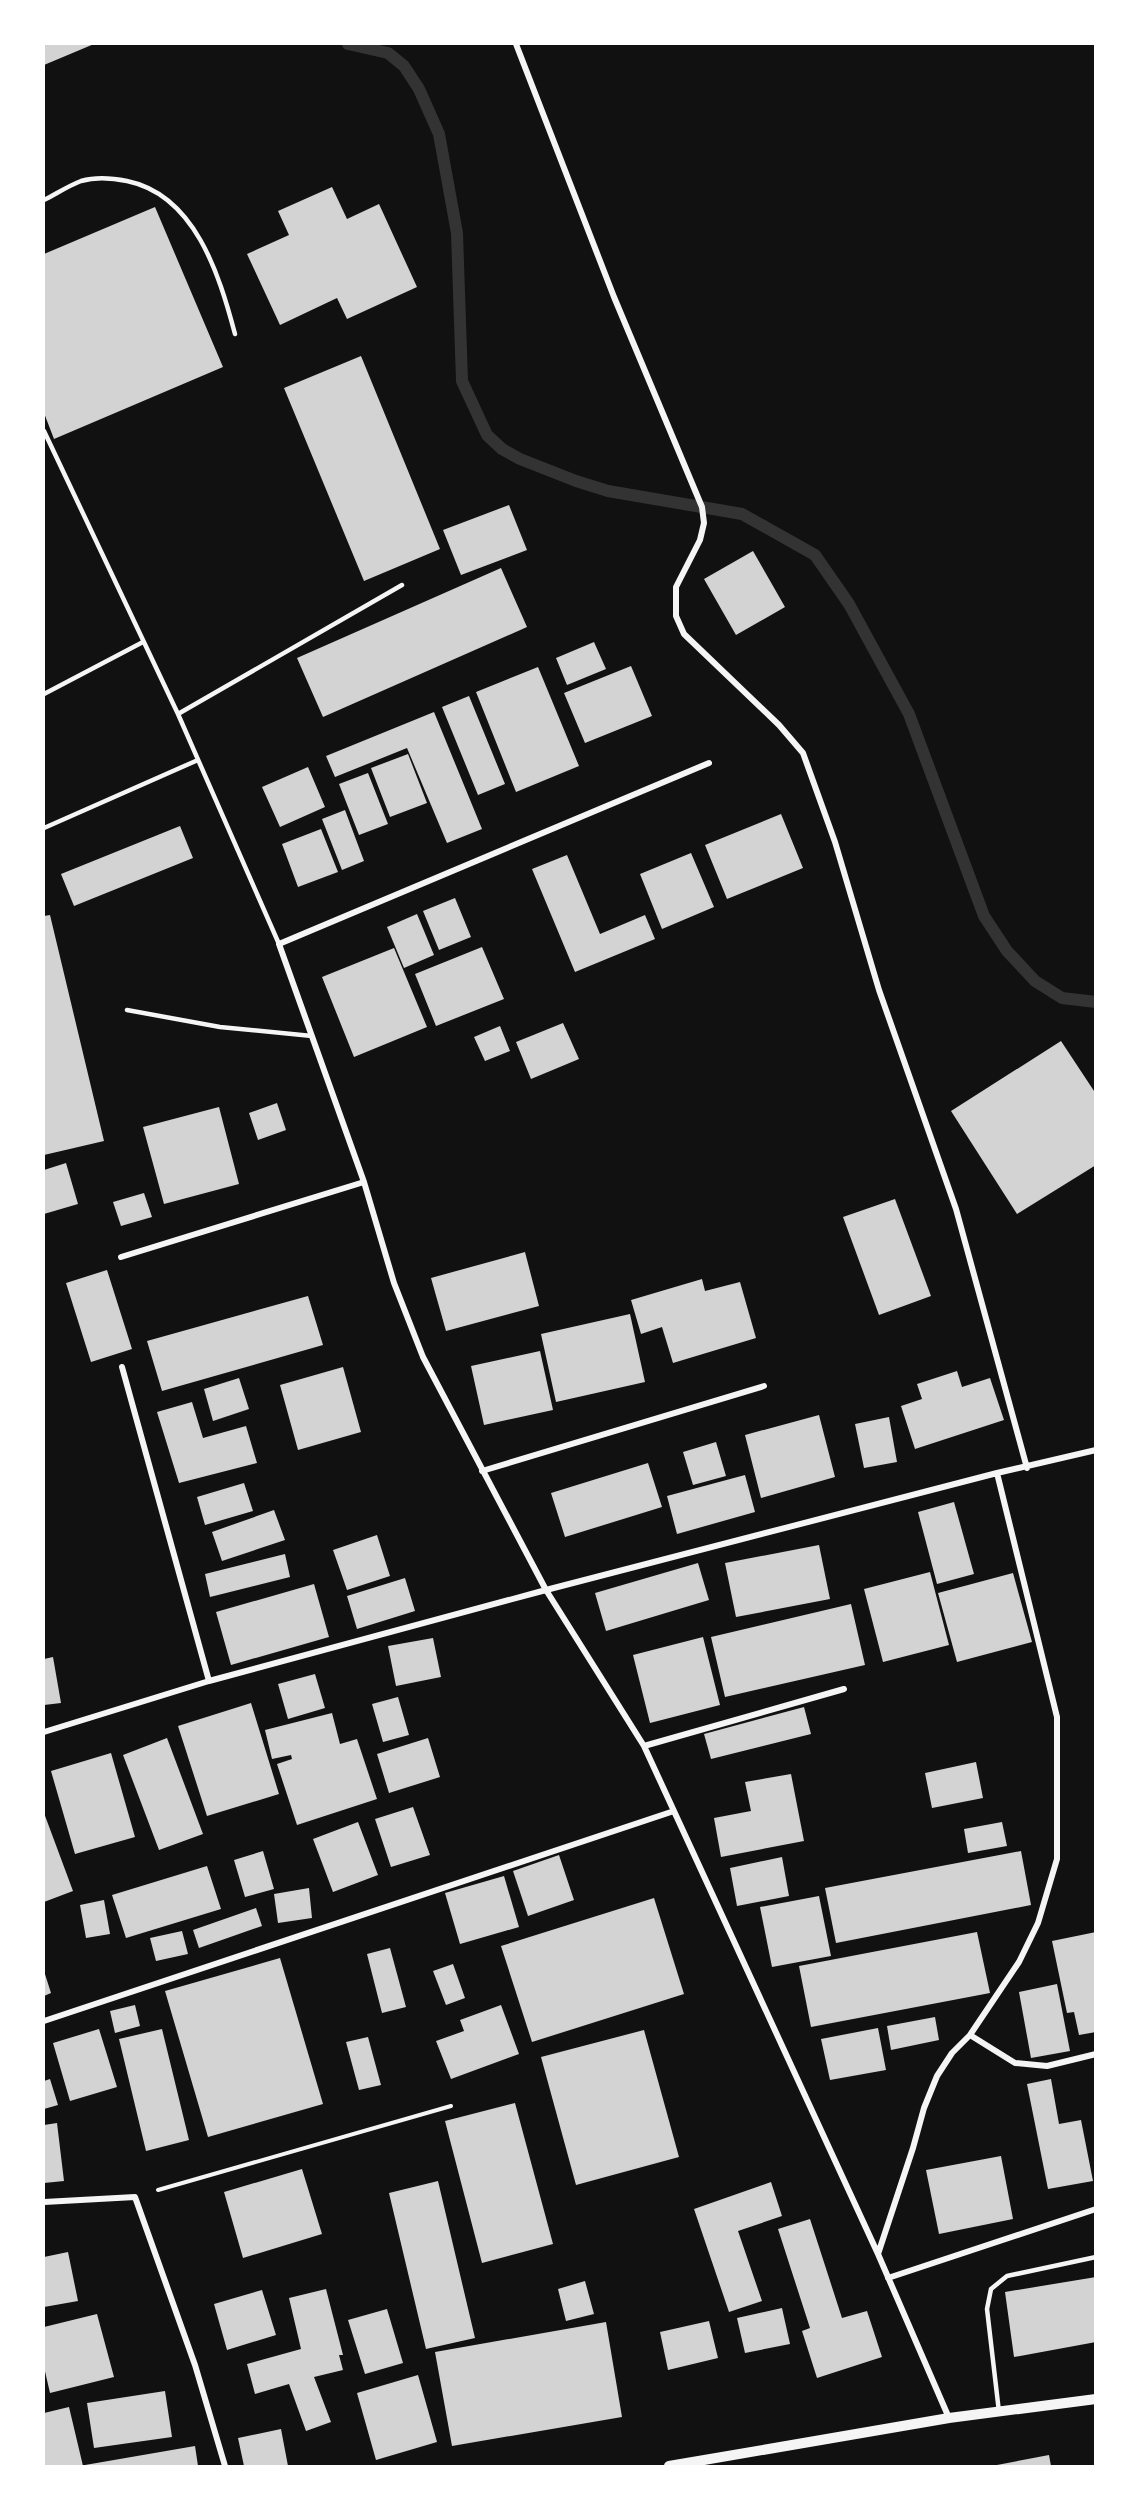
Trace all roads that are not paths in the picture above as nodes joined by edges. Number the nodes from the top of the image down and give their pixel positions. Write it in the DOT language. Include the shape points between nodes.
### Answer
graph roads {
  1 [pos="516,44"];
  2 [pos="44,200"];
  3 [pos="235,334"];
  4 [pos="44,431"];
  5 [pos="402,585"];
  6 [pos="143,642"];
  7 [pos="44,694"];
  8 [pos="178,714"];
  9 [pos="198,760"];
  10 [pos="709,763"];
  11 [pos="44,828"];
  12 [pos="279,944"];
  13 [pos="127,1010"];
  14 [pos="312,1036"];
  15 [pos="364,1182"];
  16 [pos="121,1257"];
  17 [pos="122,1367"];
  18 [pos="764,1386"];
  19 [pos="1095,1450"];
  20 [pos="1027,1468"];
  21 [pos="482,1471"];
  22 [pos="997,1473"];
  23 [pos="546,1590"];
  24 [pos="209,1682"];
  25 [pos="844,1689"];
  26 [pos="44,1732"];
  27 [pos="644,1746"];
  28 [pos="674,1811"];
  29 [pos="44,2021"];
  30 [pos="970,2035"];
  31 [pos="1095,2054"];
  32 [pos="44,2202"];
  33 [pos="1095,2209"];
  34 [pos="878,2254"];
  35 [pos="1095,2257"];
  36 [pos="888,2278"];
  37 [pos="1095,2399"];
  38 [pos="999,2412"];
  39 [pos="949,2418"];
  40 [pos="719,2462"];
  41 [pos="225,2466"];
  42 [pos="669,2466"];
  1 -- 20 [label="street" via="614,297 702,507 700,540 676,587 676,616 684,634 780,725 803,753 835,842 879,990 956,1209"];
  2 -- 3 [label="lane" via="82,181 112,178 142,184 165,195 190,224 213,266"];
  4 -- 6 [label="lane"];
  5 -- 8 [label="lane"];
  6 -- 7 [label="lane"];
  6 -- 8 [label="lane"];
  8 -- 9 [label="lane"];
  9 -- 11 [label="lane"];
  9 -- 12 [label="lane"];
  10 -- 12 [label="street"];
  12 -- 14 [label="street"];
  13 -- 14 [label="lane" via="220,1027"];
  14 -- 15 [label="street"];
  15 -- 16 [label="street"];
  15 -- 21 [label="street" via="394,1282 423,1357"];
  17 -- 24 [label="street"];
  18 -- 21 [label="street"];
  19 -- 20 [label="street"];
  20 -- 22 [label="street"];
  21 -- 23 [label="street"];
  22 -- 23 [label="street"];
  22 -- 30 [label="street" via="1057,1718 1057,1859 1038,1923 1019,1962"];
  23 -- 24 [label="street"];
  23 -- 27 [label="street"];
  24 -- 26 [label="street"];
  25 -- 27 [label="street"];
  27 -- 28 [label="street"];
  28 -- 29 [label="street"];
  28 -- 34 [label="street"];
  30 -- 31 [label="street" via="1015,2063 1047,2066"];
  30 -- 34 [label="street" via="937,2076"];
  32 -- 41 [label="street" via="135,2197 195,2365"];
  33 -- 36 [label="street"];
  34 -- 36 [label="street"];
  35 -- 38 [label="lane" via="1007,2276 991,2289 987,2309"];
  36 -- 39 [label="street"];
  37 -- 38 [label="street"];
  38 -- 39 [label="street"];
  39 -- 40 [label="street"];
  40 -- 42 [label="street"];
}
